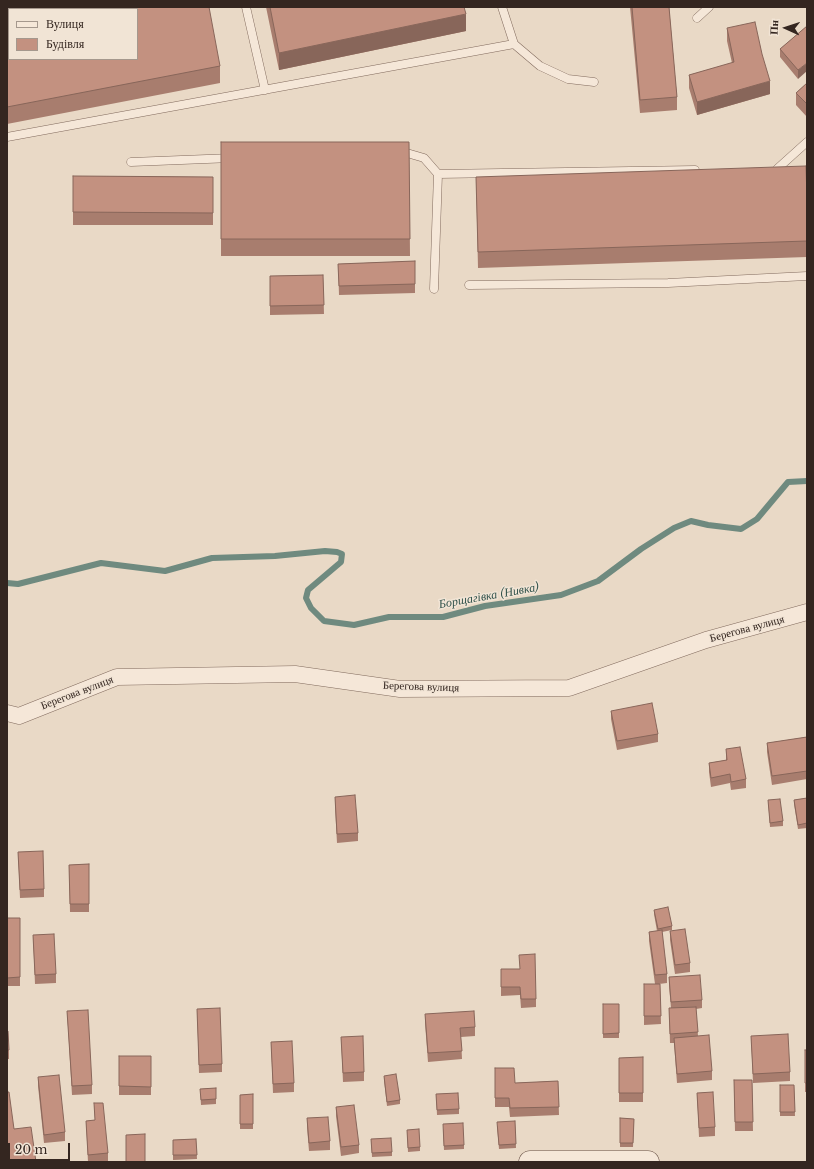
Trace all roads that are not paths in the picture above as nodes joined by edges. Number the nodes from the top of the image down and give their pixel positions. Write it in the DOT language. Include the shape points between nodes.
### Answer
graph roads {
  1 [pos="246,7"];
  2 [pos="502,7"];
  3 [pos="709,7"];
  4 [pos="697,18"];
  5 [pos="514,44"];
  6 [pos="594,82"];
  7 [pos="264,90"];
  8 [pos="7,137"];
  9 [pos="807,142"];
  10 [pos="394,151"];
  11 [pos="242,158"];
  12 [pos="131,162"];
  13 [pos="792,169"];
  14 [pos="706,170"];
  15 [pos="438,174"];
  16 [pos="807,276"];
  17 [pos="469,284"];
  18 [pos="434,289"];
  19 [pos="807,612"];
  20 [pos="7,712"];
  21 [pos="530,1162"];
  22 [pos="648,1162"];
  1 -- 7 [label="lane"];
  2 -- 5 [label="lane"];
  3 -- 4 [label="lane"];
  5 -- 6 [label="lane" via="540,66 568,79"];
  5 -- 7 [label="lane"];
  7 -- 8 [label="lane"];
  9 -- 13 [label="lane" via="773,169"];
  10 -- 15 [label="lane" via="424,158"];
  11 -- 12 [label="lane"];
  14 -- 15 [label="lane"];
  15 -- 18 [label="lane"];
  16 -- 17 [label="lane" via="668,283"];
  19 -- 20 [label="street, Берегова вулиця" via="706,640 570,688 400,688 295,674 117,677 19,716"];
  21 -- 22 [label="street"];
}
